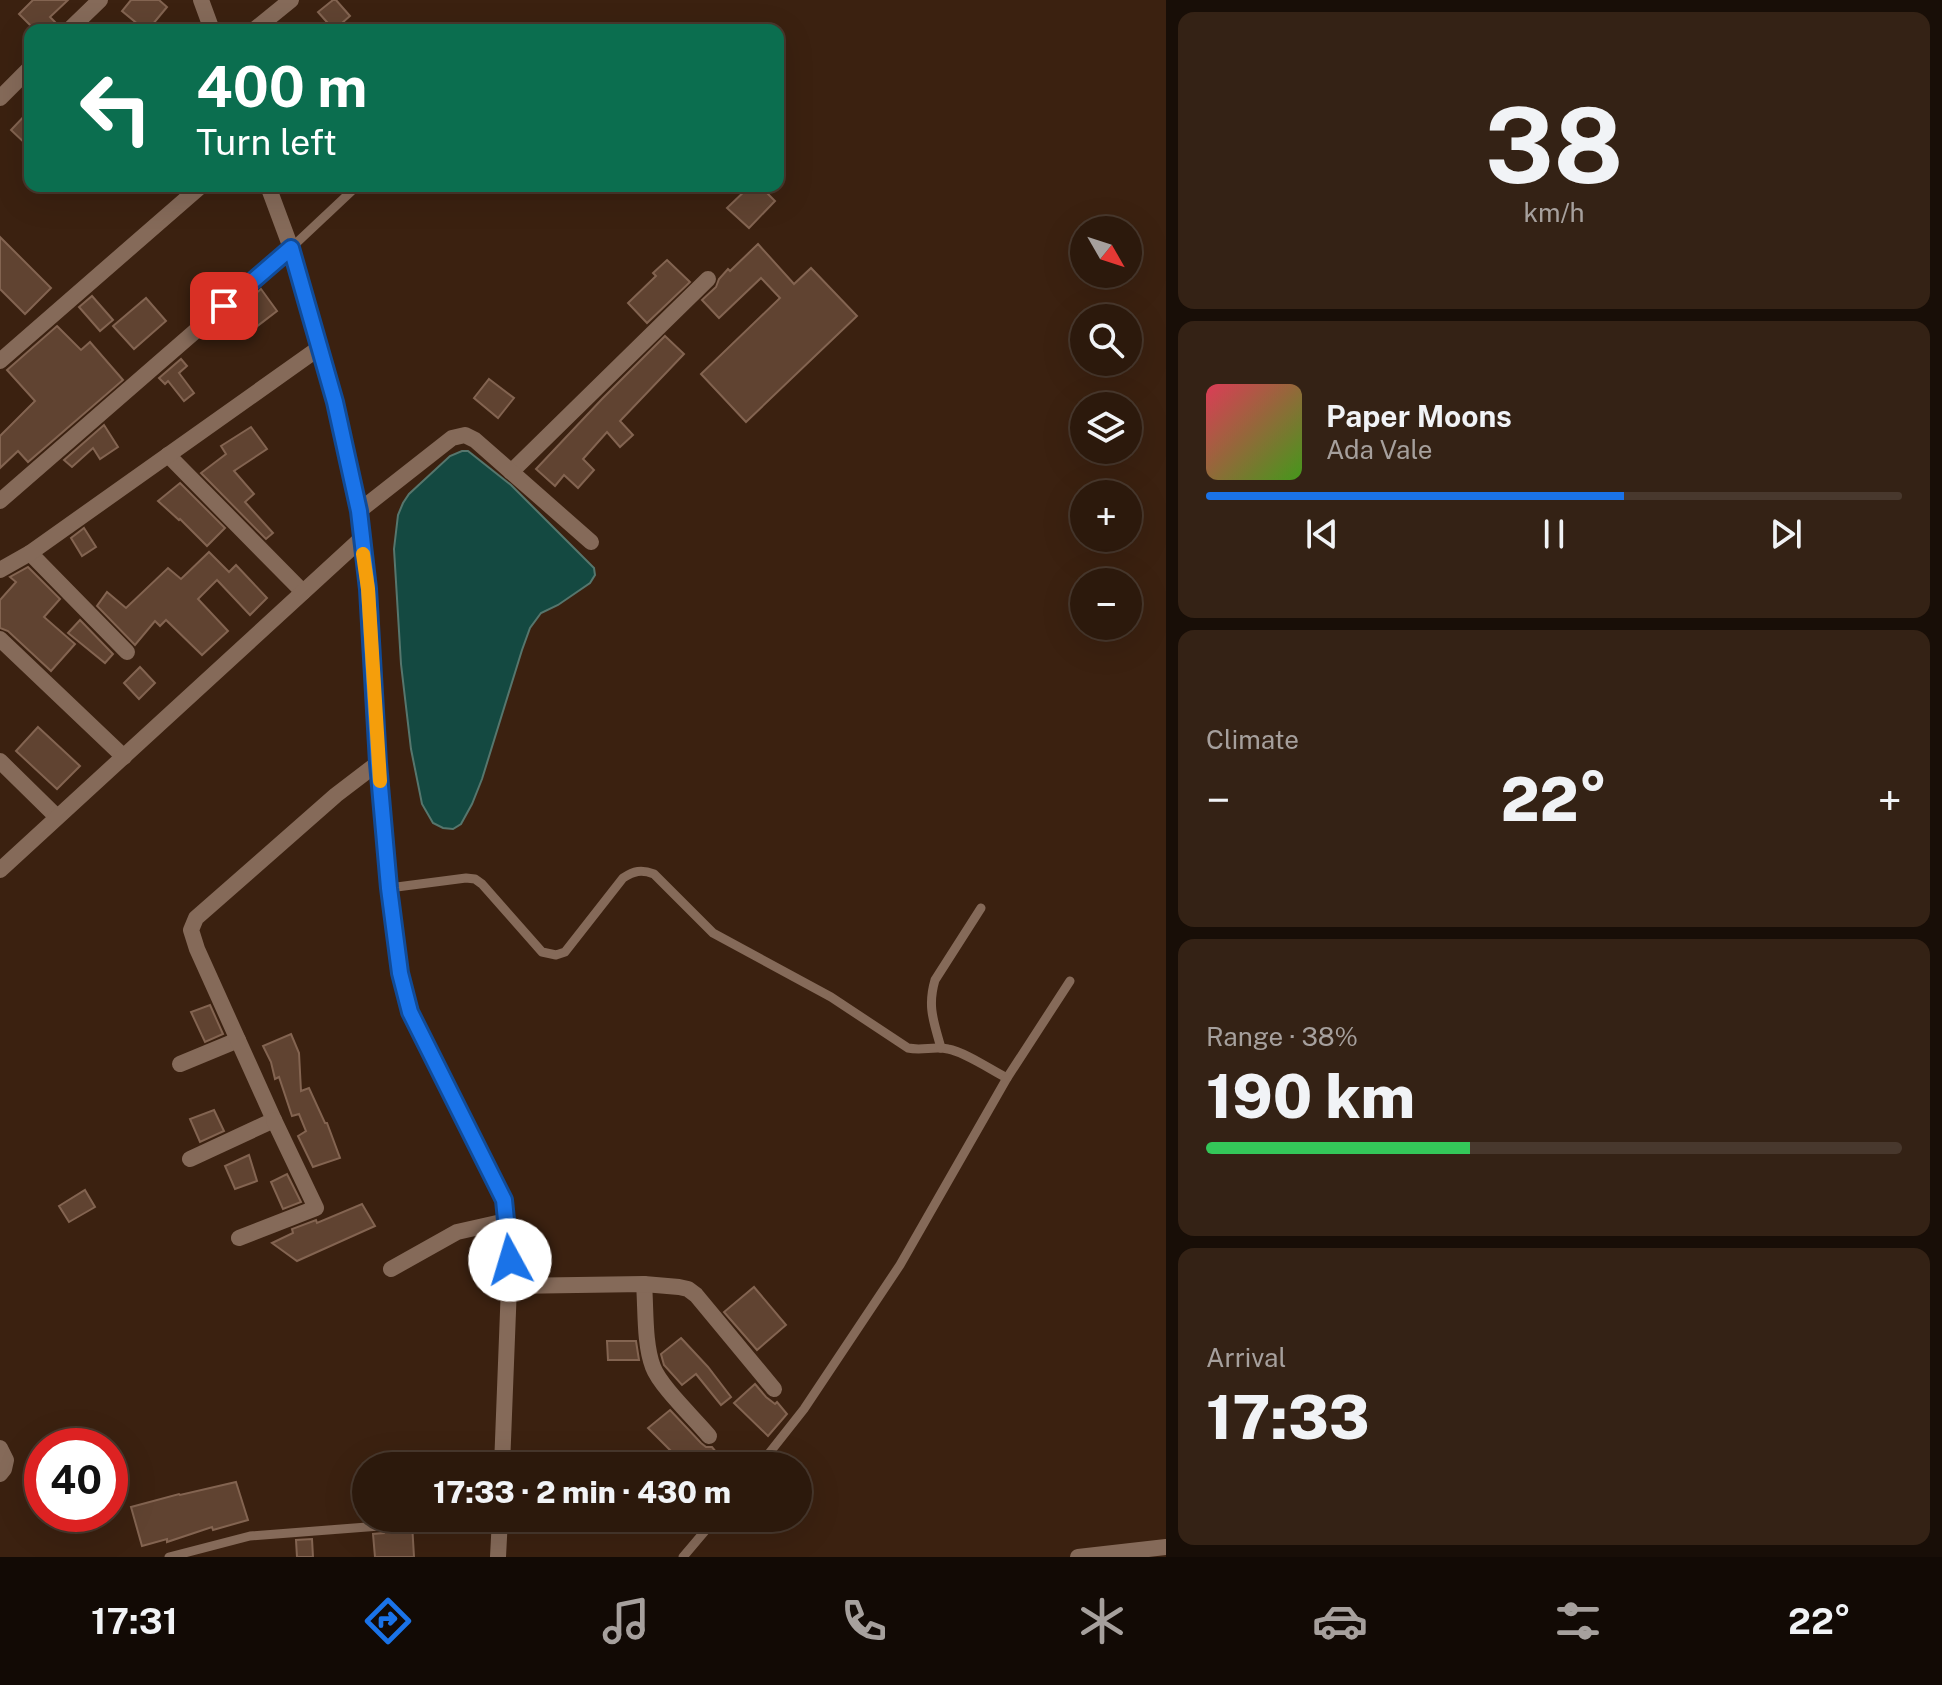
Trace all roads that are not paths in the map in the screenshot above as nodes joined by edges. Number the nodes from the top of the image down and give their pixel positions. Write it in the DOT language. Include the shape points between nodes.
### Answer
graph roads {
  1 [pos="100,0"];
  2 [pos="201,0"];
  3 [pos="291,0"];
  4 [pos="75,24"];
  5 [pos="210,24"];
  6 [pos="261,24"];
  7 [pos="24,74"];
  8 [pos="0,98"];
  9 [pos="194,192"];
  10 [pos="270,192"];
  11 [pos="351,192"];
  12 [pos="291,248"];
  13 [pos="708,279"];
  14 [pos="319,348"];
  15 [pos="0,361"];
  16 [pos="168,455"];
  17 [pos="511,472"];
  18 [pos="0,501"];
  19 [pos="359,511"];
  20 [pos="361,539"];
  21 [pos="591,542"];
  22 [pos="30,553"];
  23 [pos="0,570"];
  24 [pos="303,592"];
  25 [pos="0,639"];
  26 [pos="127,652"];
  27 [pos="124,757"];
  28 [pos="0,761"];
  29 [pos="378,763"];
  30 [pos="57,817"];
  31 [pos="0,870"];
  32 [pos="389,888"];
  33 [pos="981,908"];
  34 [pos="1070,981"];
  35 [pos="238,1040"];
  36 [pos="941,1048"];
  37 [pos="180,1064"];
  38 [pos="1007,1078"];
  39 [pos="274,1120"];
  40 [pos="190,1159"];
  41 [pos="506,1221"];
  42 [pos="239,1238"];
  43 [pos="391,1269"];
  44 [pos="644,1284"];
  45 [pos="510,1286"];
  46 [pos="774,1389"];
  47 [pos="709,1436"];
  48 [pos="0,1448"];
  49 [pos="503,1452"];
  50 [pos="770,1452"];
  51 [pos="0,1474"];
  52 [pos="352,1528"];
  53 [pos="499,1532"];
  54 [pos="704,1532"];
  55 [pos="1166,1547"];
  56 [pos="169,1557"];
  57 [pos="498,1557"];
  58 [pos="683,1557"];
  59 [pos="1078,1557"];
  1 -- 4 [label="street"];
  2 -- 5 [label="street"];
  3 -- 6 [label="street"];
  7 -- 8 [label="street"];
  9 -- 15 [label="street"];
  10 -- 12 [label="street"];
  11 -- 12 [label="lane"];
  12 -- 14 [label="street"];
  12 -- 18 [label="street"];
  13 -- 17 [label="street"];
  14 -- 16 [label="street"];
  14 -- 19 [label="street"];
  16 -- 22 [label="street"];
  16 -- 24 [label="street"];
  17 -- 19 [label="street" via="475,440 465,435 452,438"];
  17 -- 21 [label="street"];
  19 -- 20 [label="street"];
  20 -- 24 [label="street"];
  20 -- 29 [label="street"];
  22 -- 23 [label="street"];
  22 -- 26 [label="street"];
  24 -- 27 [label="street"];
  25 -- 27 [label="street"];
  27 -- 30 [label="street"];
  28 -- 30 [label="street"];
  29 -- 32 [label="street"];
  29 -- 35 [label="street" via="196,918 191,930 197,949"];
  30 -- 31 [label="street"];
  32 -- 36 [label="lane" via="475,879 542,952 556,955 565,952 623,878 644,870 723,940 831,997 908,1048"];
  32 -- 41 [label="street" via="410,1012 504,1200"];
  33 -- 36 [label="lane" via="935,980 930,1009"];
  34 -- 38 [label="lane"];
  35 -- 37 [label="street"];
  35 -- 39 [label="street"];
  36 -- 38 [label="lane"];
  38 -- 50 [label="lane" via="900,1265"];
  39 -- 40 [label="street"];
  39 -- 42 [label="street" via="316,1208"];
  41 -- 43 [label="street" via="457,1232"];
  41 -- 45 [label="street"];
  44 -- 45 [label="street"];
  44 -- 46 [label="street" via="679,1287 696,1295"];
  44 -- 47 [label="street" via="652,1365"];
  45 -- 49 [label="street"];
  48 -- 51 [label="street" via="6,1460"];
  52 -- 56 [label="lane" via="250,1536"];
  53 -- 57 [label="street"];
  54 -- 58 [label="lane"];
  55 -- 59 [label="street"];
}
